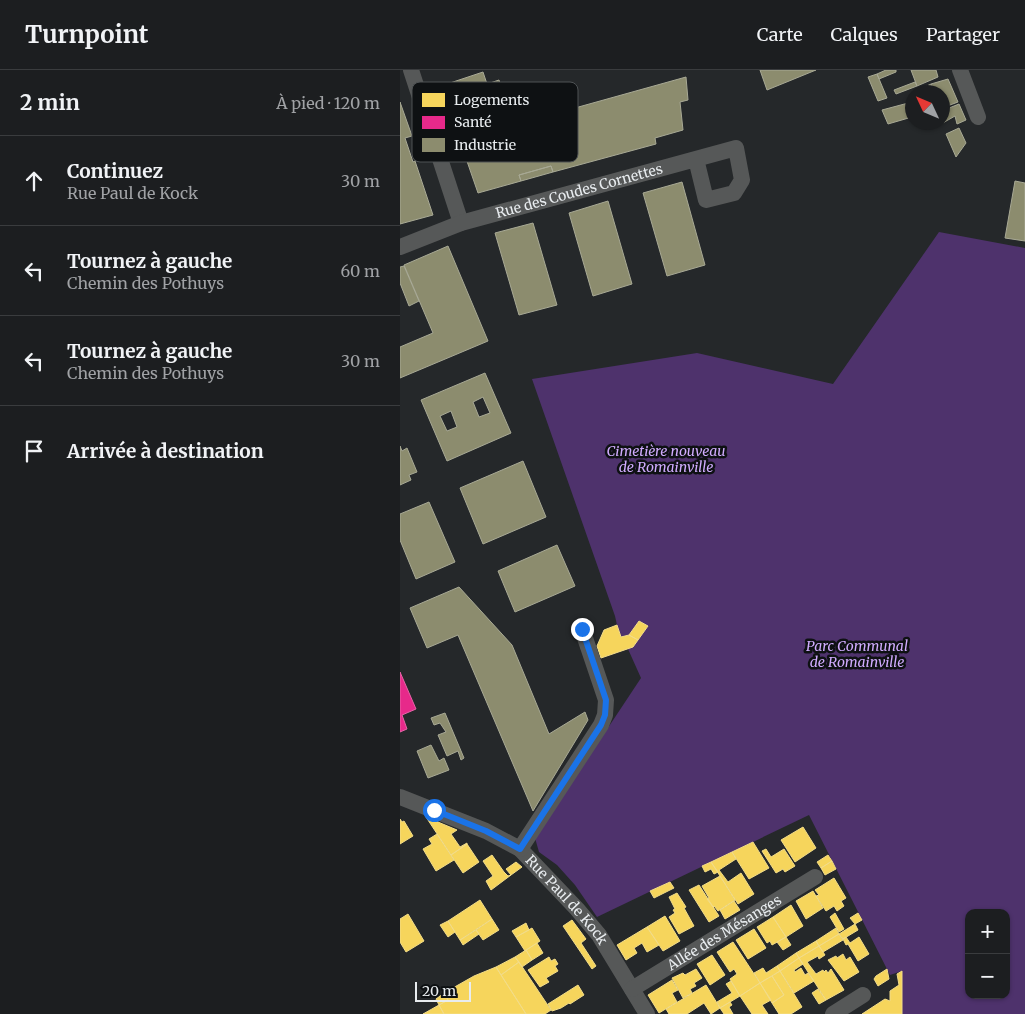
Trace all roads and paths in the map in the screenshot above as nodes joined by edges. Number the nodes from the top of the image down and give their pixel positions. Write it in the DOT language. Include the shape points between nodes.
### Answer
graph roads {
  1 [pos="411,70"];
  2 [pos="960,70"];
  3 [pos="415,82"];
  4 [pos="978,117"];
  5 [pos="696,160"];
  6 [pos="441,162"];
  7 [pos="461,224"];
  8 [pos="400,247"];
  9 [pos="582,629"];
  10 [pos="400,797"];
  11 [pos="520,849"];
  12 [pos="815,877"];
  13 [pos="632,989"];
  14 [pos="863,995"];
  15 [pos="647,1014"];
  16 [pos="833,1014"];
  1 -- 3 [label="street"];
  2 -- 4 [label="street"];
  5 -- 7 [label="street, Rue des Coudes Cornettes"];
  6 -- 7 [label="street"];
  7 -- 8 [label="street, Rue des Coudes Cornettes"];
  9 -- 11 [label="street" via="606,700 605,715"];
  10 -- 11 [label="street, Rue Paul de Kock" via="486,831"];
  11 -- 13 [label="street, Rue Paul de Kock" via="599,935"];
  12 -- 13 [label="street, Allée des Mésanges"];
  13 -- 15 [label="street, Rue Paul de Kock"];
  14 -- 16 [label="street"];
}
